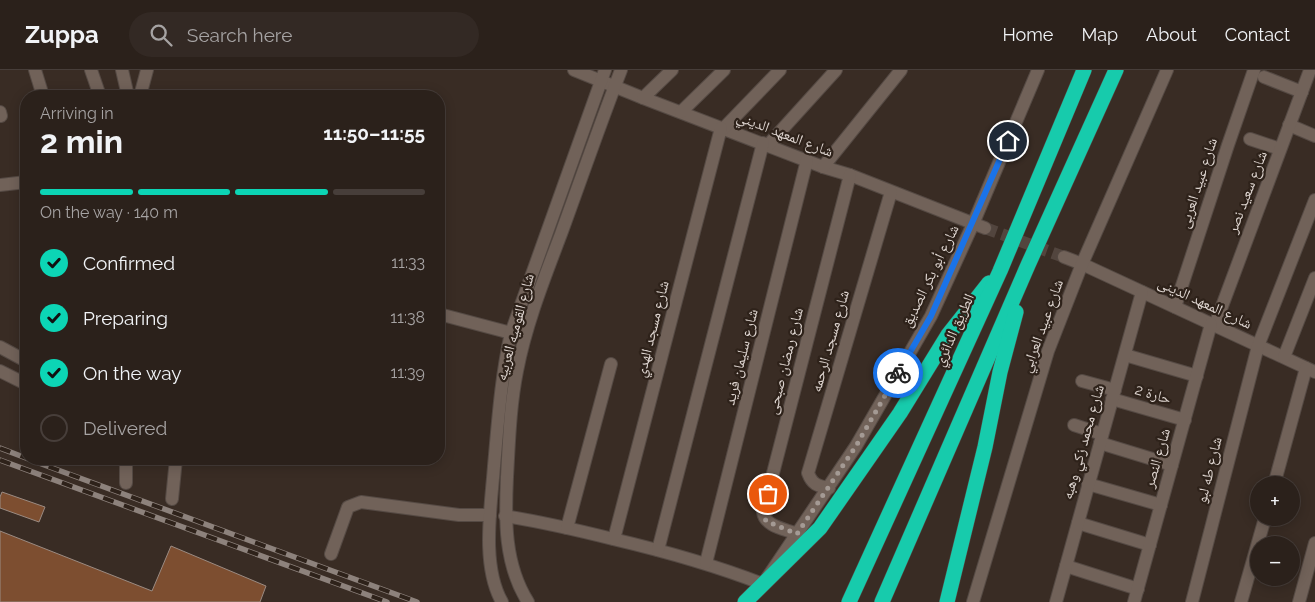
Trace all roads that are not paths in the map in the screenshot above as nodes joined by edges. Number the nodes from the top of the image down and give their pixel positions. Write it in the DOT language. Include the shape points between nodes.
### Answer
graph roads {
  1 [pos="35,70"];
  2 [pos="91,70"];
  3 [pos="122,70"];
  4 [pos="147,70"];
  5 [pos="574,70"];
  6 [pos="621,70"];
  7 [pos="672,70"];
  8 [pos="724,70"];
  9 [pos="780,70"];
  10 [pos="836,70"];
  11 [pos="901,70"];
  12 [pos="1038,70"];
  13 [pos="1084,70"];
  14 [pos="1116,70"];
  15 [pos="1167,70"];
  16 [pos="1310,70"];
  17 [pos="1259,74"];
  18 [pos="602,75"];
  19 [pos="614,87"];
  20 [pos="1307,88"];
  21 [pos="41,90"];
  22 [pos="98,90"];
  23 [pos="127,90"];
  24 [pos="142,90"];
  25 [pos="643,98"];
  26 [pos="681,112"];
  27 [pos="1290,125"];
  28 [pos="722,128"];
  29 [pos="1315,136"];
  30 [pos="1250,139"];
  31 [pos="766,144"];
  32 [pos="1280,149"];
  33 [pos="807,160"];
  34 [pos="823,167"];
  35 [pos="850,175"];
  36 [pos="20,183"];
  37 [pos="0,185"];
  38 [pos="891,192"];
  39 [pos="1315,200"];
  40 [pos="979,226"];
  41 [pos="1064,257"];
  42 [pos="1082,264"];
  43 [pos="1028,266"];
  44 [pos="1000,271"];
  45 [pos="1315,278"];
  46 [pos="1142,292"];
  47 [pos="1175,307"];
  48 [pos="445,316"];
  49 [pos="1213,325"];
  50 [pos="511,333"];
  51 [pos="1258,346"];
  52 [pos="0,347"];
  53 [pos="1125,355"];
  54 [pos="1284,357"];
  55 [pos="20,358"];
  56 [pos="611,364"];
  57 [pos="0,370"];
  58 [pos="1310,370"];
  59 [pos="1197,376"];
  60 [pos="20,381"];
  61 [pos="1082,381"];
  62 [pos="1114,394"];
  63 [pos="1185,420"];
  64 [pos="1074,425"];
  65 [pos="1101,438"];
  66 [pos="126,465"];
  67 [pos="175,465"];
  68 [pos="1172,465"];
  69 [pos="1277,476"];
  70 [pos="126,482"];
  71 [pos="1088,484"];
  72 [pos="829,488"];
  73 [pos="172,499"];
  74 [pos="1161,504"];
  75 [pos="490,515"];
  76 [pos="505,516"];
  77 [pos="1078,523"];
  78 [pos="1263,526"];
  79 [pos="566,528"];
  80 [pos="797,534"];
  81 [pos="614,539"];
  82 [pos="1315,543"];
  83 [pos="1150,545"];
  84 [pos="658,550"];
  85 [pos="331,554"];
  86 [pos="706,563"];
  87 [pos="1066,566"];
  88 [pos="763,584"];
  89 [pos="1138,589"];
  90 [pos="1060,601"];
  91 [pos="502,602"];
  92 [pos="528,602"];
  93 [pos="745,602"];
  94 [pos="849,602"];
  95 [pos="882,602"];
  96 [pos="947,602"];
  97 [pos="973,602"];
  98 [pos="1134,602"];
  99 [pos="1192,602"];
  100 [pos="1241,602"];
  101 [pos="1299,602"];
  1 -- 21 [label="street"];
  2 -- 22 [label="street"];
  3 -- 23 [label="street"];
  4 -- 24 [label="street"];
  5 -- 18 [label="street, شارع المعهد الديني"];
  6 -- 19 [label="street, شارع القوميه العربيه"];
  7 -- 25 [label="street"];
  8 -- 26 [label="street"];
  9 -- 28 [label="street"];
  10 -- 31 [label="street"];
  11 -- 34 [label="street"];
  12 -- 40 [label="street, شارع أبو بكر الصديق"];
  13 -- 44 [label="highway, الطريق الدائري"];
  14 -- 43 [label="highway"];
  15 -- 42 [label="street, شارع عبيد العرابي"];
  16 -- 20 [label="street, شارع سعيد نصر"];
  17 -- 20 [label="street"];
  17 -- 47 [label="street, شارع عبيد العربى" via="1228,145"];
  18 -- 19 [label="street, شارع المعهد الديني"];
  18 -- 50 [label="street, شارع القوميه العربيه"];
  19 -- 25 [label="street, شارع المعهد الديني"];
  19 -- 76 [label="street, شارع القوميه العربيه" via="542,284 522,350 513,394"];
  20 -- 27 [label="street, شارع سعيد نصر"];
  25 -- 26 [label="street, شارع المعهد الديني"];
  26 -- 28 [label="street, شارع المعهد الديني"];
  27 -- 29 [label="street"];
  27 -- 32 [label="street, شارع سعيد نصر"];
  28 -- 31 [label="street, شارع المعهد الديني"];
  28 -- 81 [label="street, شارع مسجد الهدي"];
  30 -- 32 [label="street"];
  31 -- 33 [label="street, شارع المعهد الديني"];
  31 -- 84 [label="street"];
  32 -- 49 [label="street, شارع سعيد نصر"];
  33 -- 34 [label="street, شارع المعهد الديني"];
  33 -- 86 [label="street, شارع سليمان فريد"];
  34 -- 35 [label="street, شارع المعهد الديني"];
  35 -- 38 [label="street, شارع المعهد الديني"];
  35 -- 80 [label="street, شارع رمضان صبحى" via="763,512 768,523"];
  36 -- 37 [label="street"];
  38 -- 40 [label="street, شارع المعهد الديني"];
  38 -- 72 [label="street, شارع مسجد الرحمه" via="808,473 811,481"];
  39 -- 51 [label="street, شارع طه لبو"];
  40 -- 72 [label="street, شارع أبو بكر الصديق" via="931,316"];
  41 -- 42 [label="street"];
  42 -- 46 [label="street, شارع المعهد الدينى"];
  42 -- 97 [label="street, شارع عبيد العرابي" via="1048,350"];
  43 -- 95 [label="highway"];
  43 -- 96 [label="highway"];
  44 -- 88 [label="highway" via="948,335 900,413 820,528"];
  44 -- 94 [label="highway, الطريق الدائري"];
  45 -- 54 [label="street"];
  46 -- 47 [label="street, شارع المعهد الدينى"];
  46 -- 53 [label="street, شارع محمد زكي وهبه"];
  47 -- 49 [label="street, شارع المعهد الدينى"];
  48 -- 50 [label="street"];
  49 -- 51 [label="street, شارع المعهد الدينى"];
  49 -- 59 [label="street, شارع النصر"];
  50 -- 75 [label="street, شارع القوميه العربيه" via="504,371"];
  51 -- 54 [label="street, شارع المعهد الدينى"];
  51 -- 99 [label="street, شارع طه لبو"];
  52 -- 55 [label="street"];
  53 -- 59 [label="street"];
  53 -- 62 [label="street, شارع محمد زكي وهبه"];
  54 -- 58 [label="street, شارع المعهد الدينى"];
  56 -- 79 [label="street"];
  57 -- 60 [label="street"];
  58 -- 69 [label="street"];
  59 -- 63 [label="street, شارع النصر"];
  61 -- 62 [label="street, حارة 2"];
  62 -- 63 [label="street, حارة 2"];
  62 -- 65 [label="street, شارع محمد زكي وهبه"];
  63 -- 68 [label="street, شارع النصر"];
  64 -- 65 [label="street"];
  65 -- 68 [label="street"];
  65 -- 71 [label="street, شارع محمد زكي وهبه"];
  66 -- 70 [label="street"];
  67 -- 73 [label="street"];
  68 -- 74 [label="street, شارع النصر"];
  71 -- 74 [label="street"];
  71 -- 77 [label="street, شارع محمد زكي وهبه"];
  72 -- 80 [label="street, شارع أبو بكر الصديق"];
  74 -- 83 [label="street, شارع النصر"];
  75 -- 85 [label="street" via="459,515 354,503 348,507"];
  75 -- 91 [label="street, شارع القوميه العربيه" via="493,578"];
  76 -- 79 [label="street"];
  76 -- 92 [label="street, شارع القوميه العربيه" via="509,552"];
  77 -- 83 [label="street"];
  77 -- 87 [label="street, شارع محمد زكي وهبه"];
  78 -- 100 [label="street"];
  79 -- 81 [label="street"];
  80 -- 88 [label="street, شارع أبو بكر الصديق"];
  81 -- 84 [label="street"];
  82 -- 101 [label="street"];
  83 -- 89 [label="street, شارع النصر"];
  84 -- 86 [label="street"];
  86 -- 88 [label="street"];
  87 -- 89 [label="street"];
  87 -- 90 [label="street, شارع محمد زكي وهبه"];
  88 -- 93 [label="highway"];
  89 -- 98 [label="street, شارع النصر"];
}
